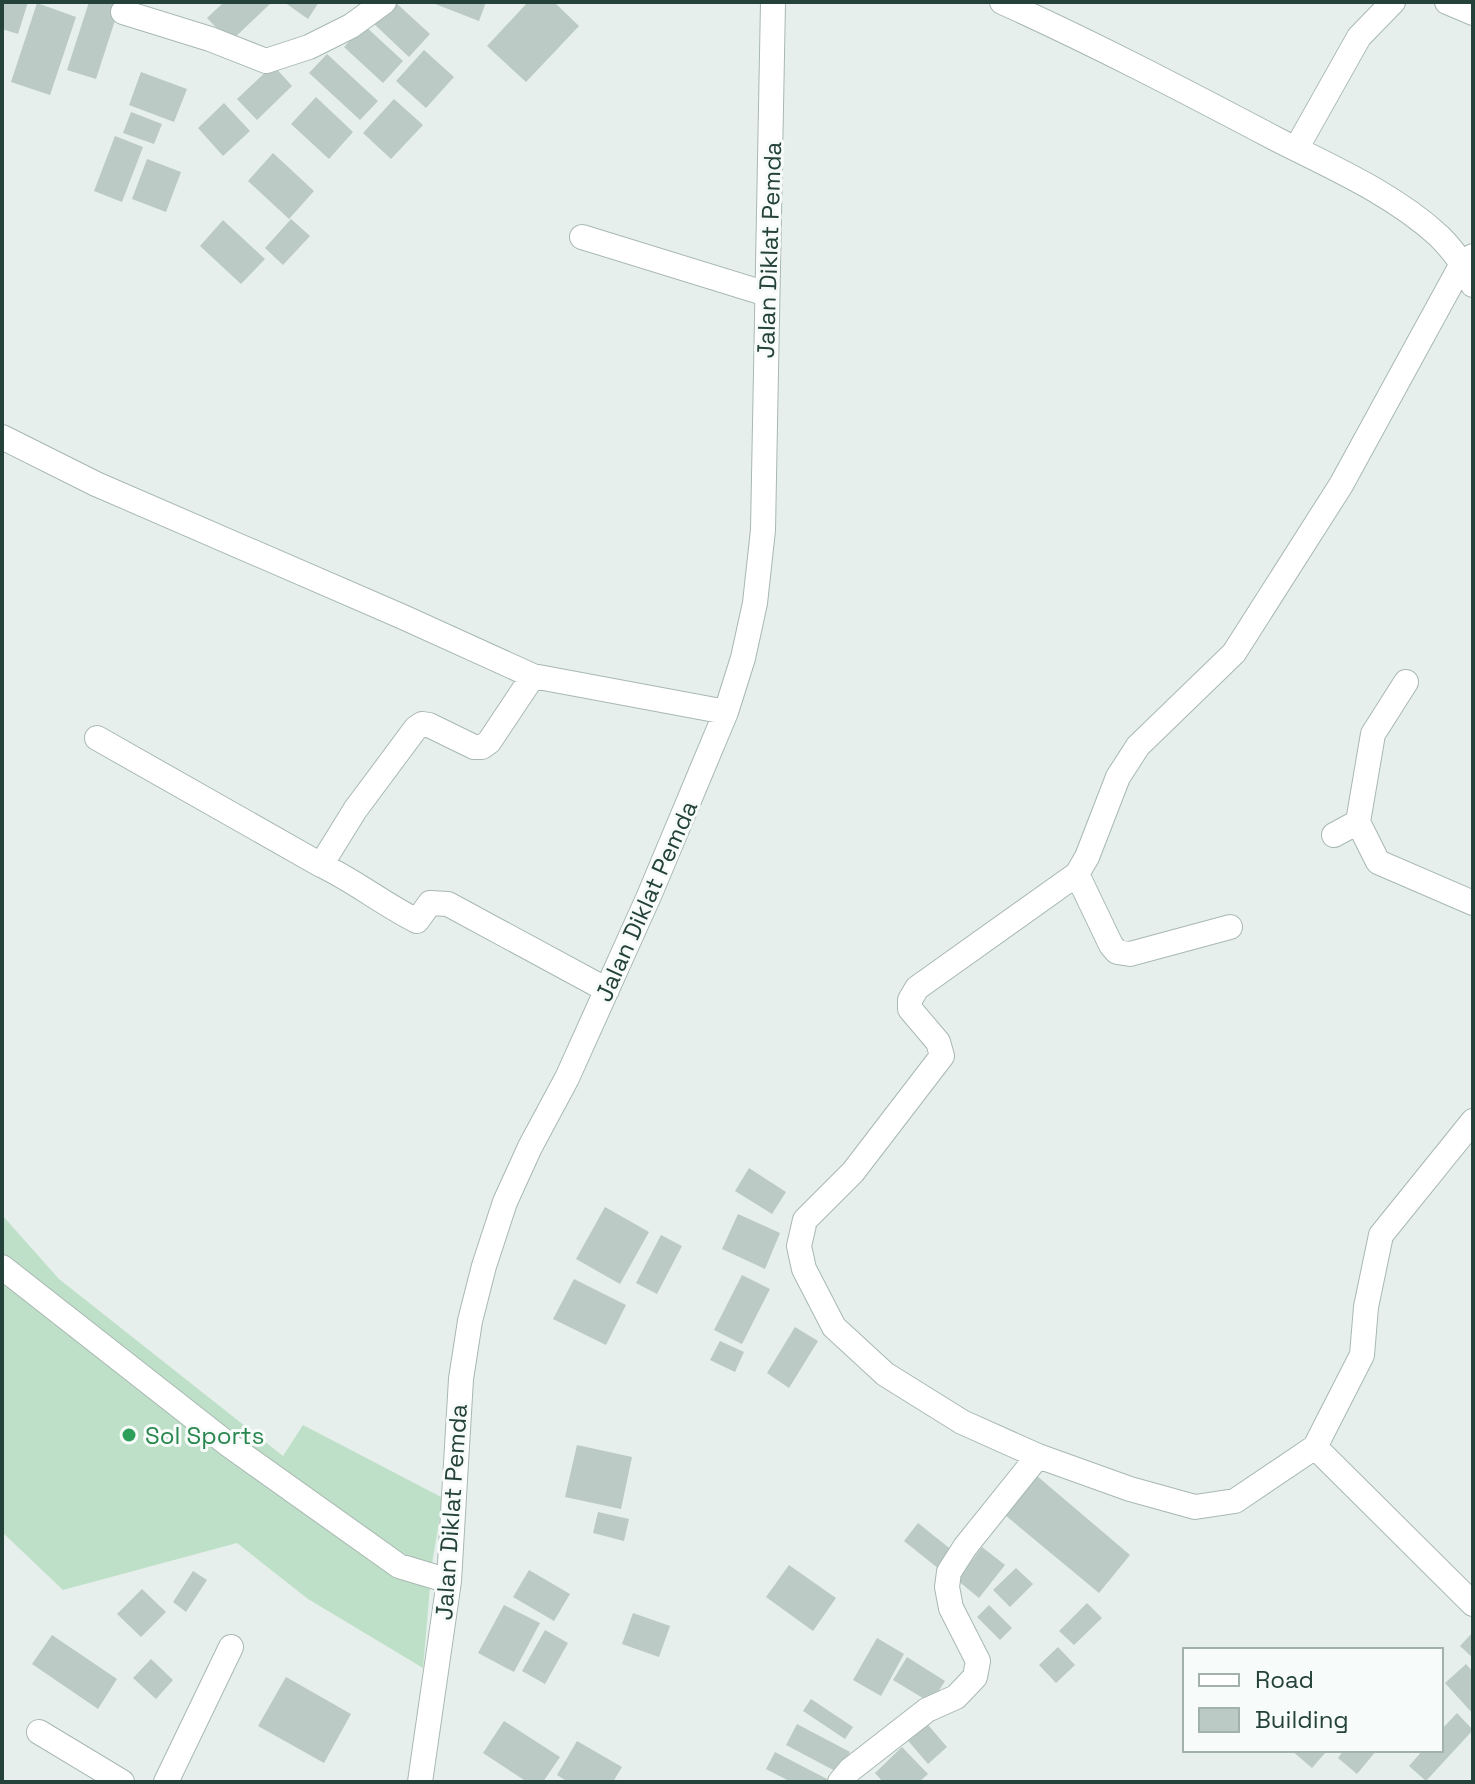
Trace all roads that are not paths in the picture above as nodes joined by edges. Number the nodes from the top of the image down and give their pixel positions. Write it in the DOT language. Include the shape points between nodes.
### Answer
graph roads {
  1 [pos="384,2"];
  2 [pos="773,2"];
  3 [pos="1002,2"];
  4 [pos="1393,2"];
  5 [pos="1447,2"];
  6 [pos="123,12"];
  7 [pos="1473,13"];
  8 [pos="1296,149"];
  9 [pos="582,237"];
  10 [pos="1468,259"];
  11 [pos="1473,285"];
  12 [pos="767,294"];
  13 [pos="2,437"];
  14 [pos="533,676"];
  15 [pos="1406,682"];
  16 [pos="726,712"];
  17 [pos="97,738"];
  18 [pos="1358,822"];
  19 [pos="1334,835"];
  20 [pos="321,865"];
  21 [pos="1077,874"];
  22 [pos="1473,903"];
  23 [pos="1230,927"];
  24 [pos="607,990"];
  25 [pos="1473,1121"];
  26 [pos="2,1267"];
  27 [pos="1315,1447"];
  28 [pos="1038,1456"];
  29 [pos="449,1581"];
  30 [pos="1473,1604"];
  31 [pos="231,1647"];
  32 [pos="39,1732"];
  33 [pos="122,1782"];
  34 [pos="166,1782"];
  35 [pos="420,1782"];
  36 [pos="840,1782"];
  1 -- 6 [label="street" via="351,26 266,61"];
  2 -- 12 [label="street, Jalan Diklat Pemda"];
  3 -- 8 [label="street"];
  4 -- 8 [label="street" via="1359,37"];
  5 -- 7 [label="street"];
  8 -- 10 [label="street" via="1395,203"];
  9 -- 12 [label="street"];
  10 -- 11 [label="street"];
  10 -- 21 [label="street" via="1341,485 1234,653 1138,746 1118,777"];
  12 -- 16 [label="street, Jalan Diklat Pemda" via="763,530 755,603"];
  13 -- 14 [label="street" via="96,484"];
  14 -- 16 [label="street"];
  14 -- 20 [label="street" via="482,747 429,725 416,728"];
  15 -- 18 [label="street" via="1373,734"];
  16 -- 24 [label="street, Jalan Diklat Pemda"];
  17 -- 20 [label="street"];
  18 -- 19 [label="street"];
  18 -- 22 [label="street" via="1378,862"];
  20 -- 24 [label="street" via="417,921 430,903 448,904"];
  21 -- 23 [label="street" via="1117,952 1130,954"];
  21 -- 28 [label="street" via="917,988 910,1009 938,1042 942,1056 853,1172 805,1220 799,1246 804,1269 834,1327 885,1374 962,1422"];
  24 -- 29 [label="street, Jalan Diklat Pemda" via="505,1202 484,1266 461,1379"];
  25 -- 27 [label="street" via="1381,1235 1362,1355"];
  26 -- 29 [label="street" via="229,1445 399,1566"];
  27 -- 28 [label="street" via="1235,1501 1195,1507"];
  27 -- 30 [label="street"];
  28 -- 36 [label="street" via="949,1572 951,1608 978,1661 975,1677 956,1697 927,1710"];
  29 -- 35 [label="street, Jalan Diklat Pemda"];
  31 -- 34 [label="street"];
  32 -- 33 [label="street"];
}
